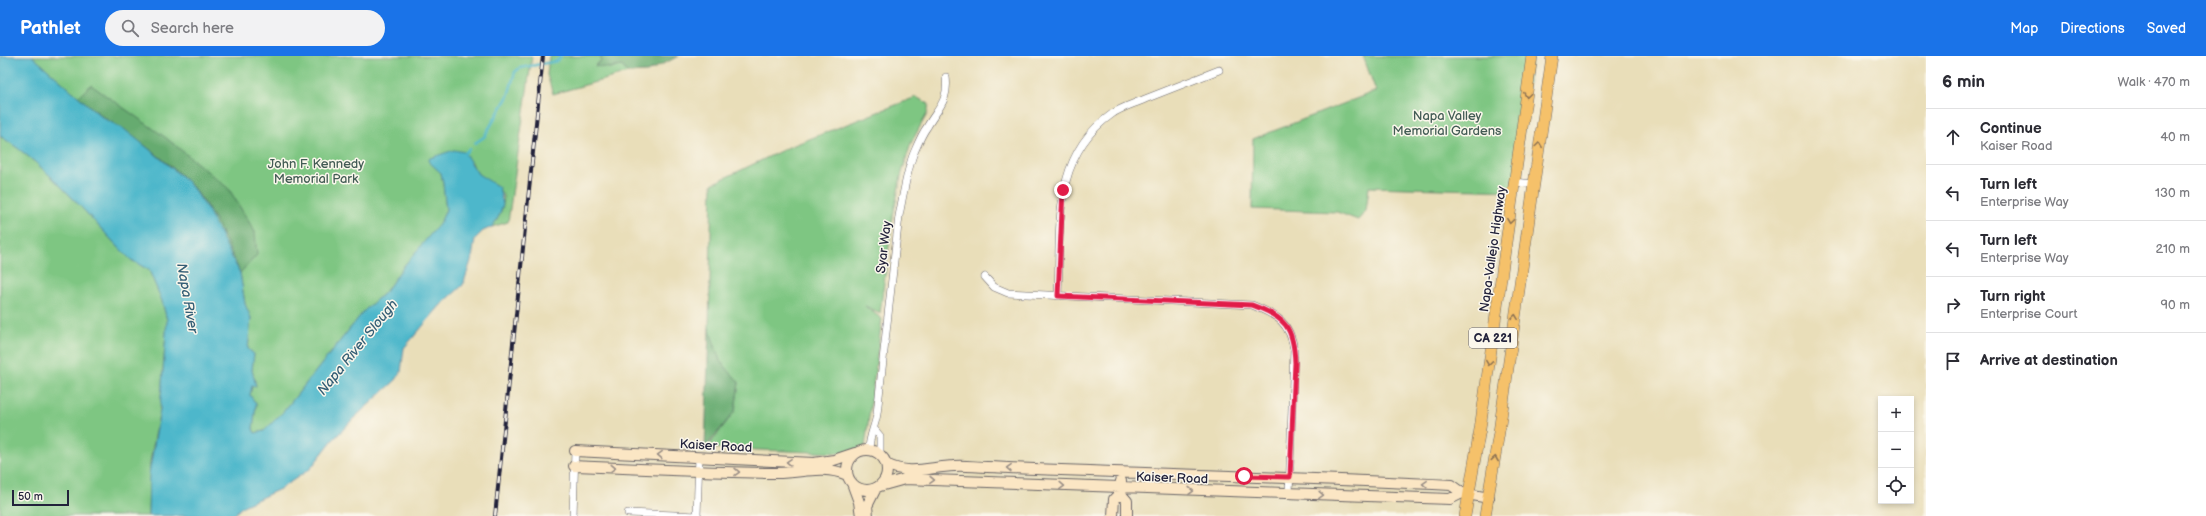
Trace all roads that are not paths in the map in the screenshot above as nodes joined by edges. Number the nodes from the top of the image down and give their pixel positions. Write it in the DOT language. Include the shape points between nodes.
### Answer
graph roads {
  1 [pos="1532,56"];
  2 [pos="1552,56"];
  3 [pos="1219,70"];
  4 [pos="946,77"];
  5 [pos="1515,182"];
  6 [pos="1534,184"];
  7 [pos="985,277"];
  8 [pos="1058,296"];
  9 [pos="875,430"];
  10 [pos="868,450"];
  11 [pos="575,451"];
  12 [pos="855,453"];
  13 [pos="880,454"];
  14 [pos="699,457"];
  15 [pos="886,464"];
  16 [pos="574,466"];
  17 [pos="698,472"];
  18 [pos="1122,473"];
  19 [pos="1290,477"];
  20 [pos="849,479"];
  21 [pos="878,487"];
  22 [pos="1121,490"];
  23 [pos="1466,493"];
  24 [pos="1289,494"];
  25 [pos="1488,498"];
  26 [pos="628,513"];
  27 [pos="573,516"];
  28 [pos="698,516"];
  29 [pos="861,516"];
  30 [pos="868,516"];
  31 [pos="1113,516"];
  32 [pos="1126,516"];
  33 [pos="1465,516"];
  34 [pos="1485,516"];
  1 -- 5 [label="main road, Napa-Vallejo Highway / CA 221, one-way"];
  6 -- 2 [label="main road, CA 221, one-way"];
  3 -- 8 [label="street" via="1122,109 1098,126 1080,147 1068,170 1063,190"];
  4 -- 9 [label="street, Syar Way" via="945,99 926,128 914,154 903,196"];
  5 -- 6 [label="street"];
  5 -- 23 [label="main road, Napa-Vallejo Highway / CA 221, one-way"];
  25 -- 6 [label="main road, CA 221, one-way"];
  7 -- 8 [label="street" via="994,287 1008,293"];
  8 -- 19 [label="street" via="1252,305 1274,313 1290,332 1294,350"];
  9 -- 10 [label="street, Syar Way" via="869,436"];
  9 -- 13 [label="street, Syar Way" via="880,436"];
  10 -- 12 [label="street"];
  10 -- 13 [label="street"];
  14 -- 11 [label="street, Kaiser Road, one-way"];
  11 -- 16 [label="street"];
  12 -- 14 [label="street, Kaiser Road, one-way" via="814,463"];
  12 -- 20 [label="street" via="848,462"];
  13 -- 15 [label="street"];
  14 -- 17 [label="street"];
  18 -- 15 [label="street, Kaiser Road, one-way" via="955,466 910,472"];
  15 -- 21 [label="street" via="886,476"];
  16 -- 17 [label="street, Kaiser Road, one-way"];
  16 -- 27 [label="street"];
  17 -- 20 [label="street, Kaiser Road, one-way" via="788,473 827,468"];
  17 -- 28 [label="street"];
  18 -- 19 [label="street, Kaiser Road"];
  18 -- 22 [label="street"];
  23 -- 19 [label="street, Kaiser Road, one-way" via="1451,485"];
  19 -- 24 [label="street"];
  20 -- 21 [label="street" via="863,490"];
  20 -- 29 [label="street" via="859,502"];
  21 -- 22 [label="street, Kaiser Road, one-way" via="905,479"];
  21 -- 30 [label="street" via="867,506"];
  22 -- 24 [label="street, Kaiser Road, one-way"];
  22 -- 31 [label="street" via="1114,499"];
  22 -- 32 [label="street" via="1127,501"];
  24 -- 23 [label="street, Kaiser Road, one-way" via="1450,499"];
  23 -- 25 [label="street, Kaiser Road"];
  23 -- 33 [label="main road, Napa-Vallejo Highway / CA 221"];
  25 -- 34 [label="main road, CA 221"];
  26 -- 28 [label="street"];
}
